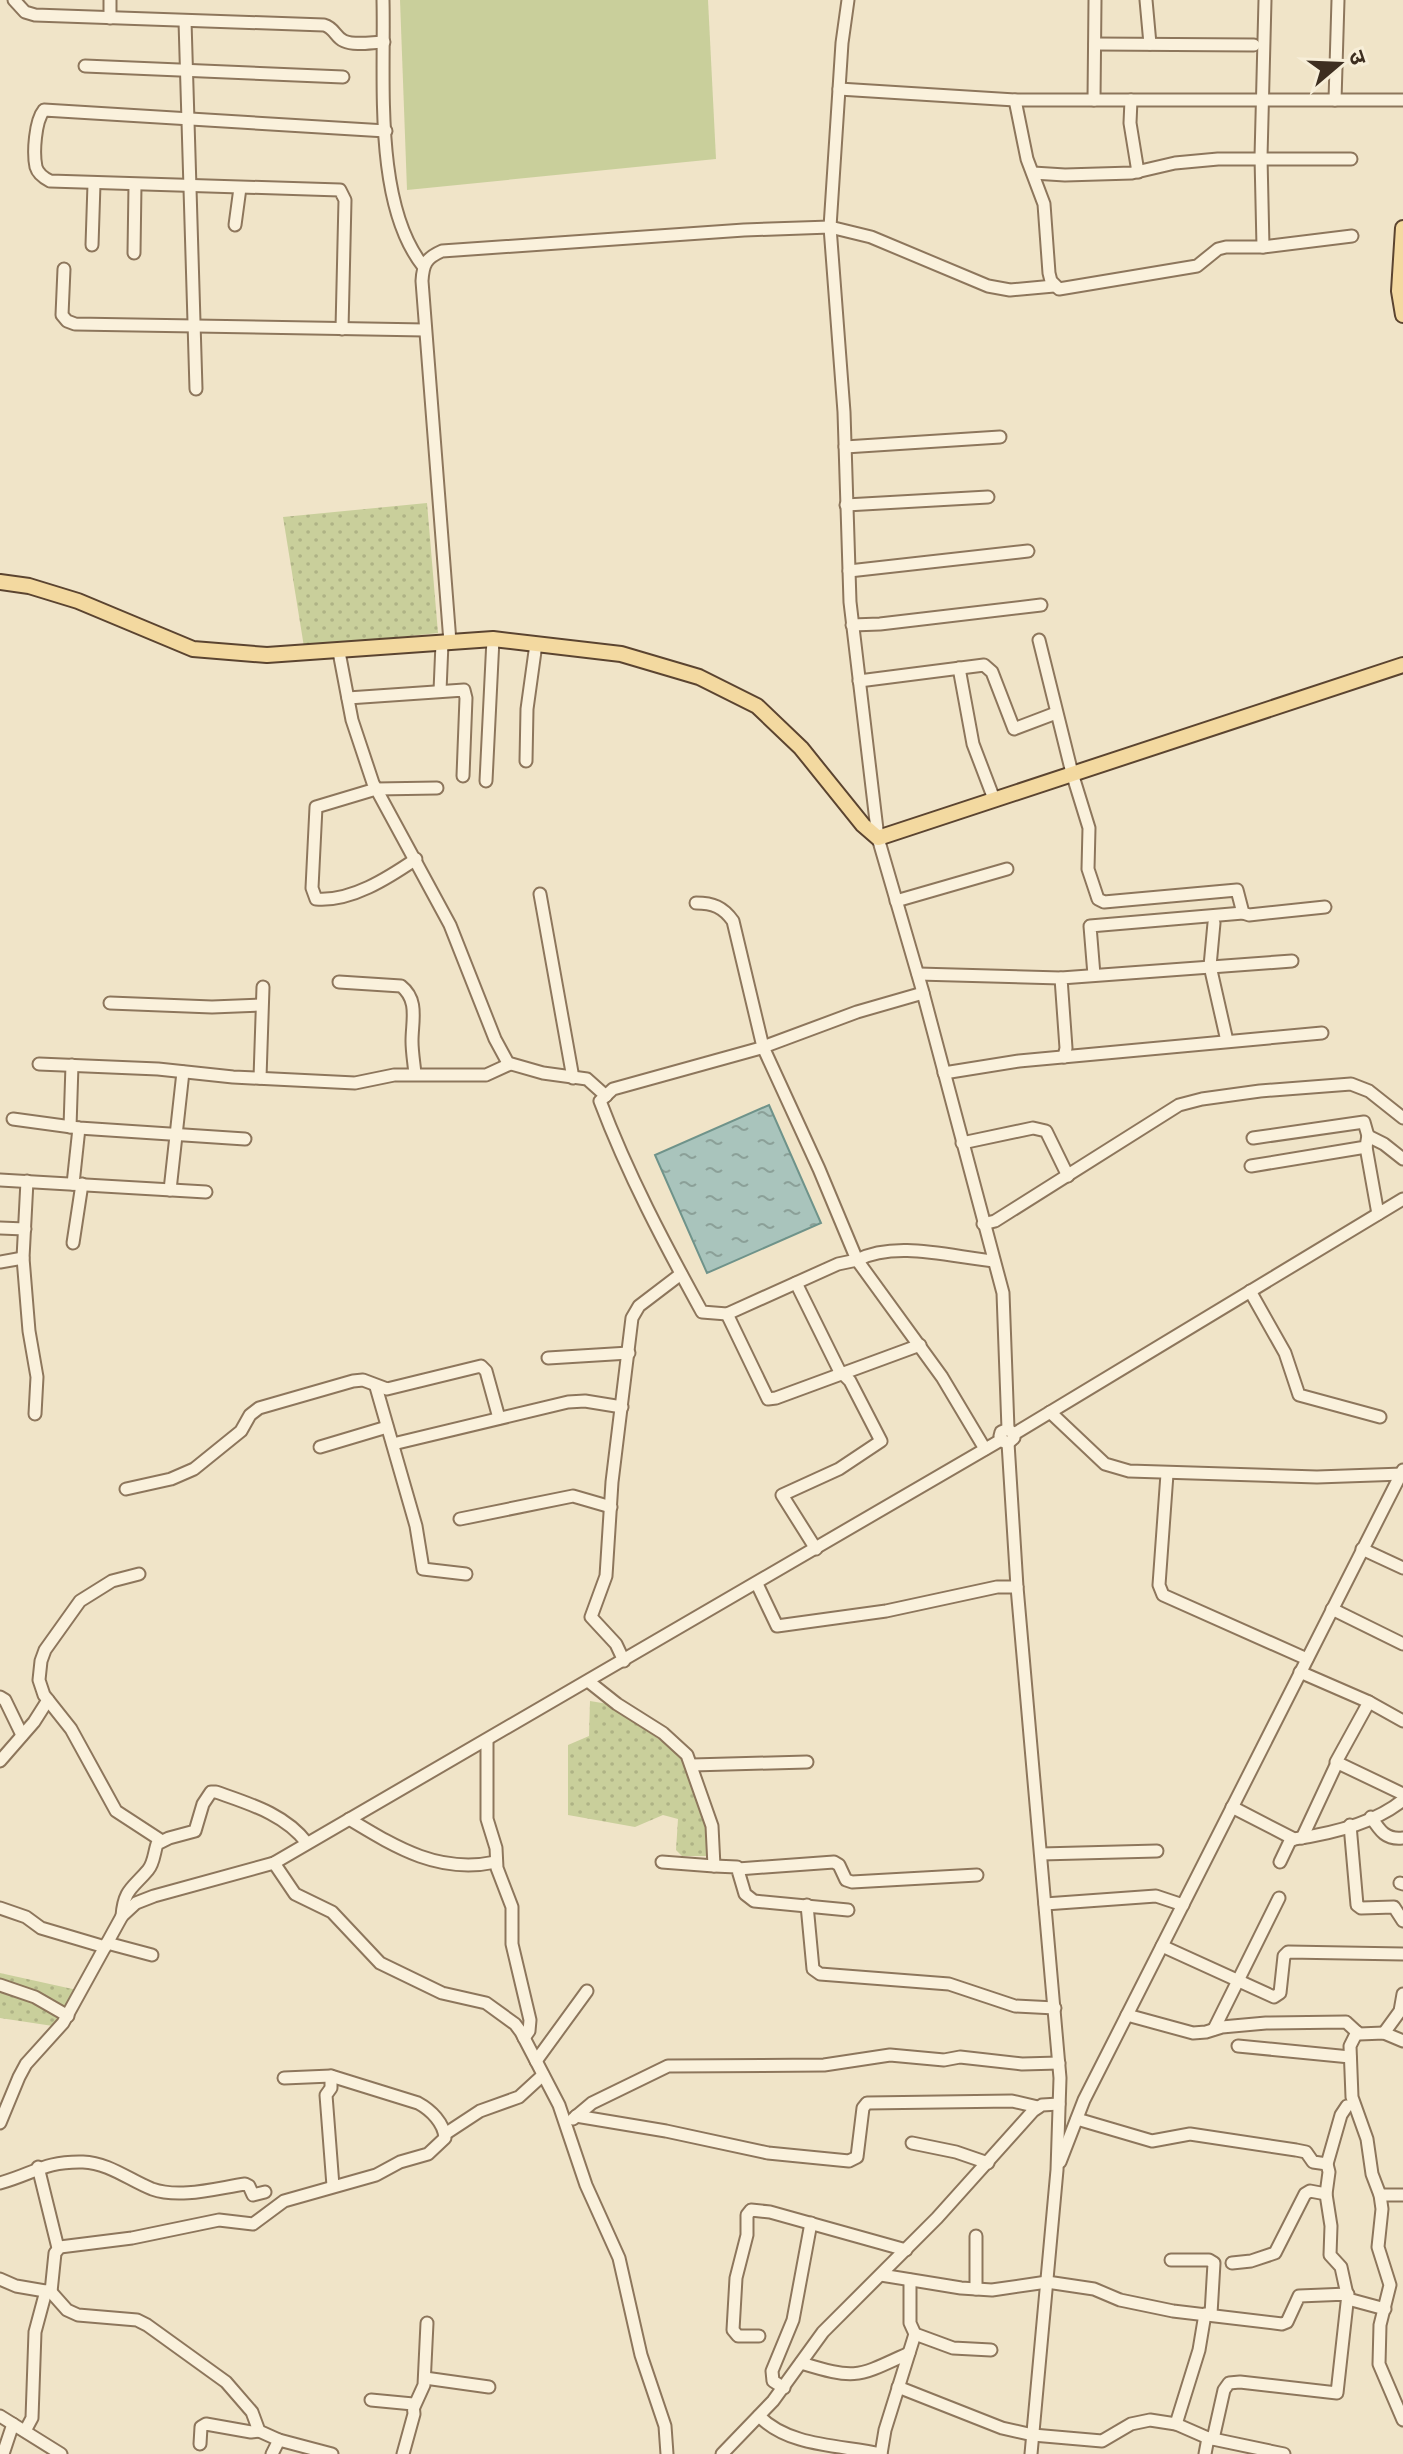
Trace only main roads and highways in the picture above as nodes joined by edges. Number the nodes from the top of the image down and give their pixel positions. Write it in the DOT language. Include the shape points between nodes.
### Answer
graph roads {
  1 [pos="1403,228"];
  2 [pos="1403,315"];
  3 [pos="0,582"];
  4 [pos="1403,665"];
  1 -- 2 [label="main road"];
  3 -- 4 [label="main road" via="78,601 193,649 267,655 493,639 621,654 699,677 757,706 801,748 878,838"];
}
